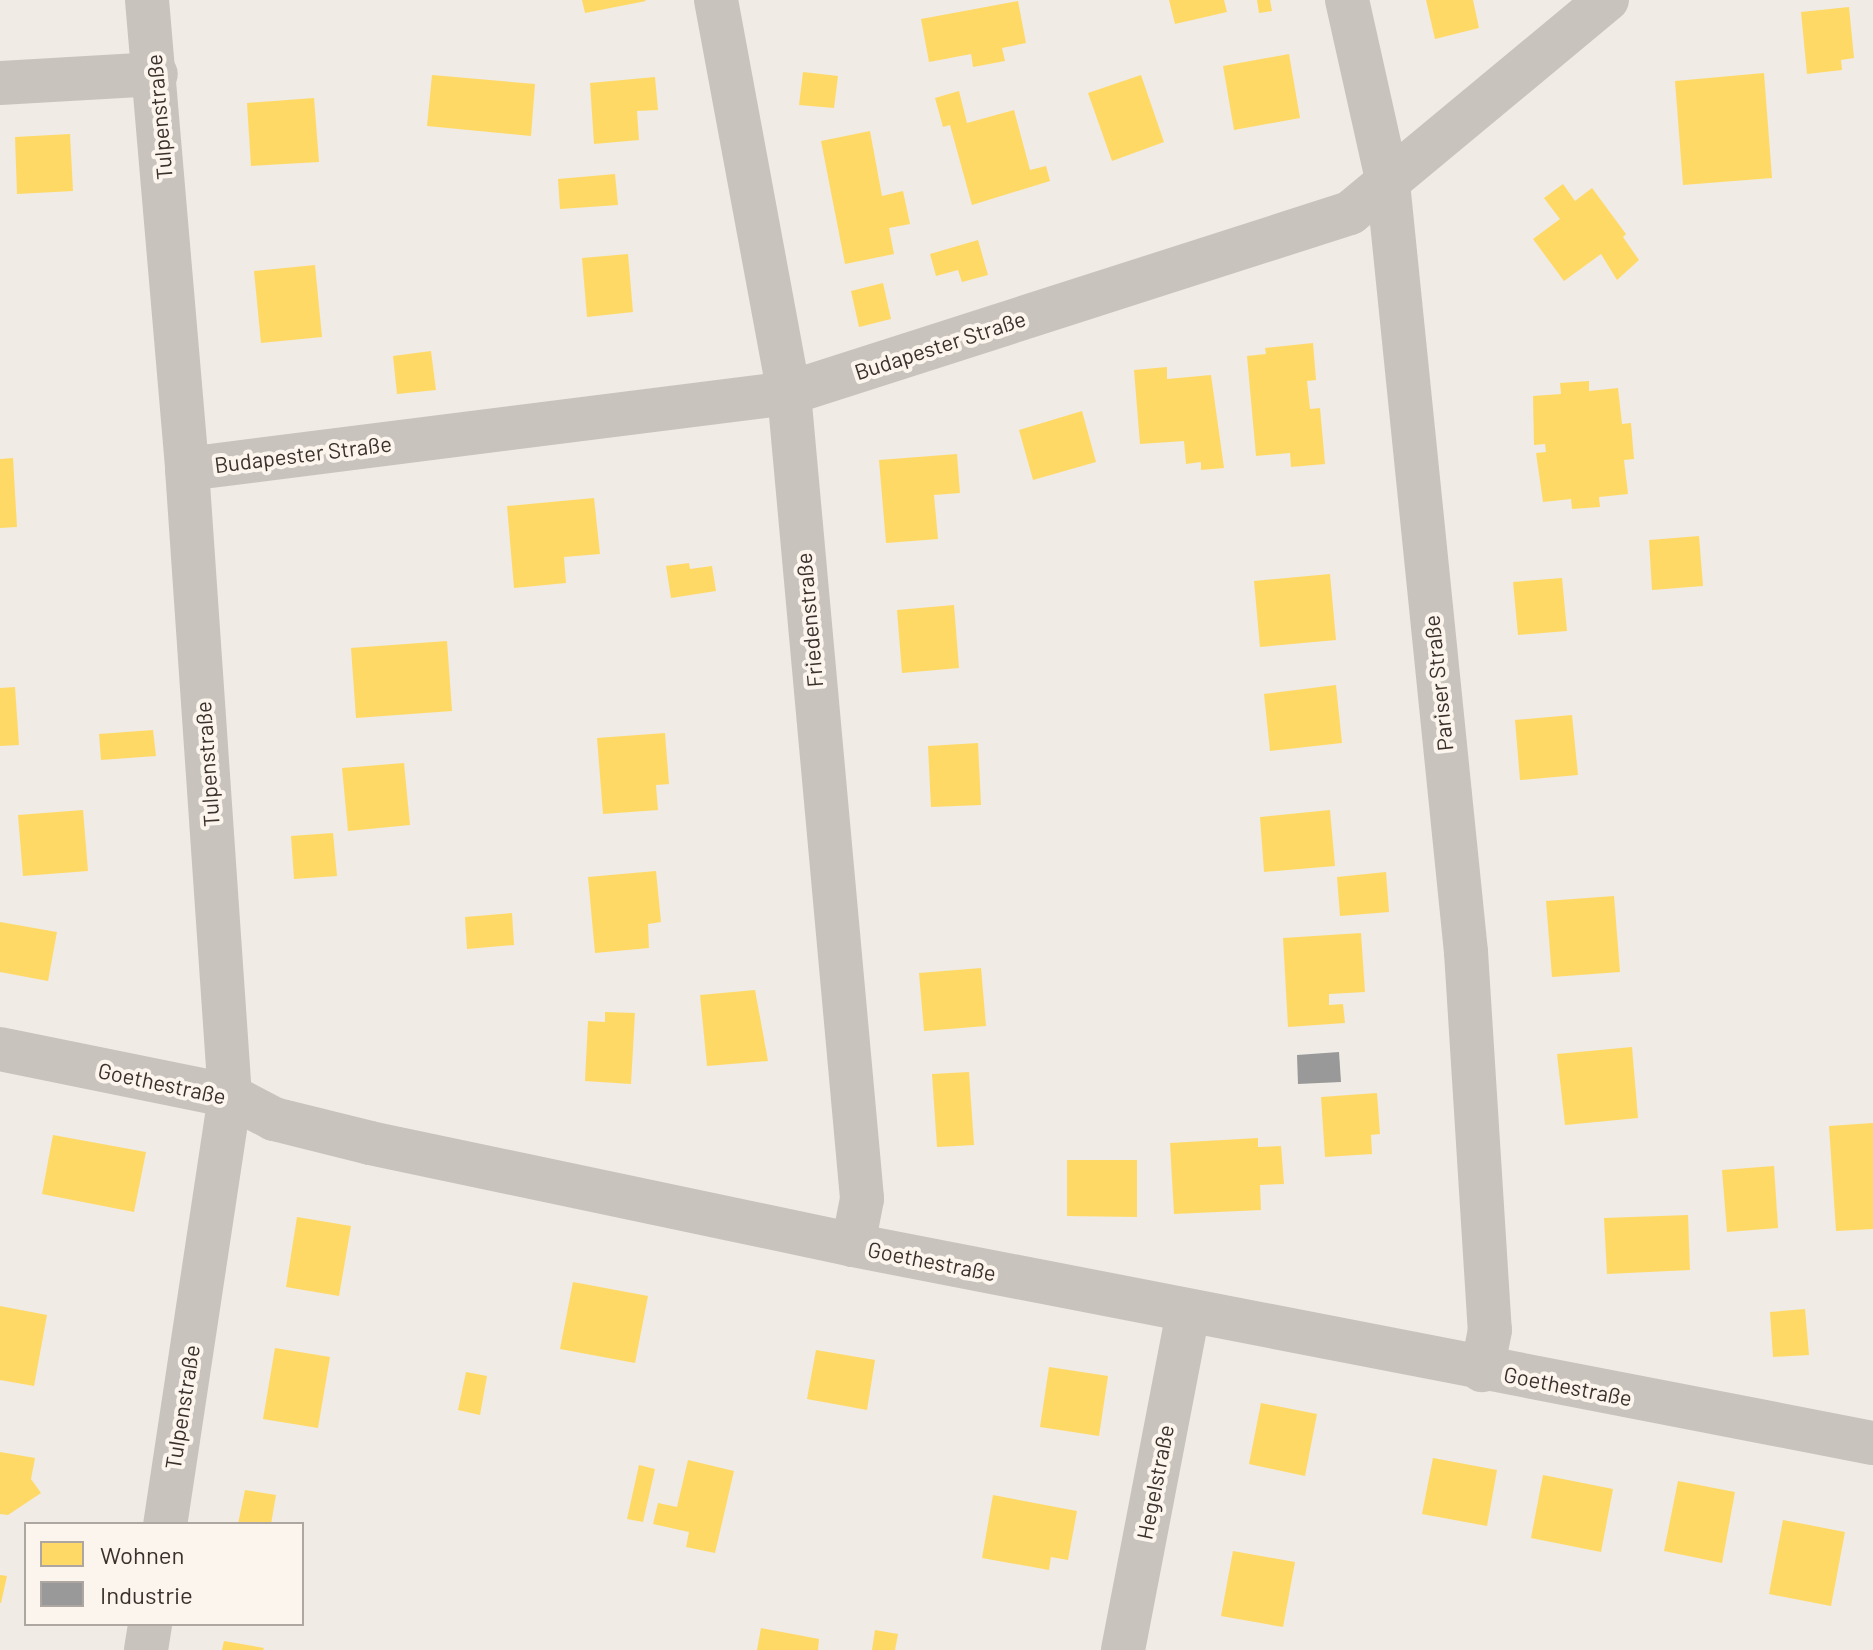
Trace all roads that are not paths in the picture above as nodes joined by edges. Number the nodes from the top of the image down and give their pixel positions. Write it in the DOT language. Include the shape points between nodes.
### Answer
graph roads {
  1 [pos="147,0"];
  2 [pos="716,0"];
  3 [pos="1347,0"];
  4 [pos="1607,0"];
  5 [pos="156,74"];
  6 [pos="0,83"];
  7 [pos="1388,183"];
  8 [pos="789,393"];
  9 [pos="187,469"];
  10 [pos="0,1049"];
  11 [pos="230,1096"];
  12 [pos="853,1245"];
  13 [pos="1188,1313"];
  14 [pos="1482,1370"];
  15 [pos="1873,1443"];
  16 [pos="165,1522"];
  17 [pos="150,1626"];
  18 [pos="146,1650"];
  19 [pos="1123,1650"];
  1 -- 5 [label="street, Tulpenstraße"];
  2 -- 8 [label="street, Friedenstraße"];
  3 -- 7 [label="street, Pariser Straße"];
  4 -- 7 [label="street, Budapester Straße"];
  5 -- 6 [label="street"];
  5 -- 9 [label="street, Tulpenstraße"];
  7 -- 8 [label="street, Budapester Straße" via="1350,213"];
  7 -- 14 [label="street, Pariser Straße" via="1466,952 1490,1330"];
  8 -- 9 [label="street, Budapester Straße"];
  8 -- 12 [label="street, Friedenstraße" via="862,1199"];
  9 -- 11 [label="street, Tulpenstraße"];
  10 -- 11 [label="street, Goethestraße"];
  11 -- 12 [label="street, Goethestraße" via="274,1119 370,1143"];
  11 -- 16 [label="street, Tulpenstraße"];
  12 -- 13 [label="street, Goethestraße"];
  13 -- 14 [label="street, Goethestraße"];
  13 -- 19 [label="street, Hegelstraße"];
  14 -- 15 [label="street, Goethestraße"];
  17 -- 18 [label="street"];
}
